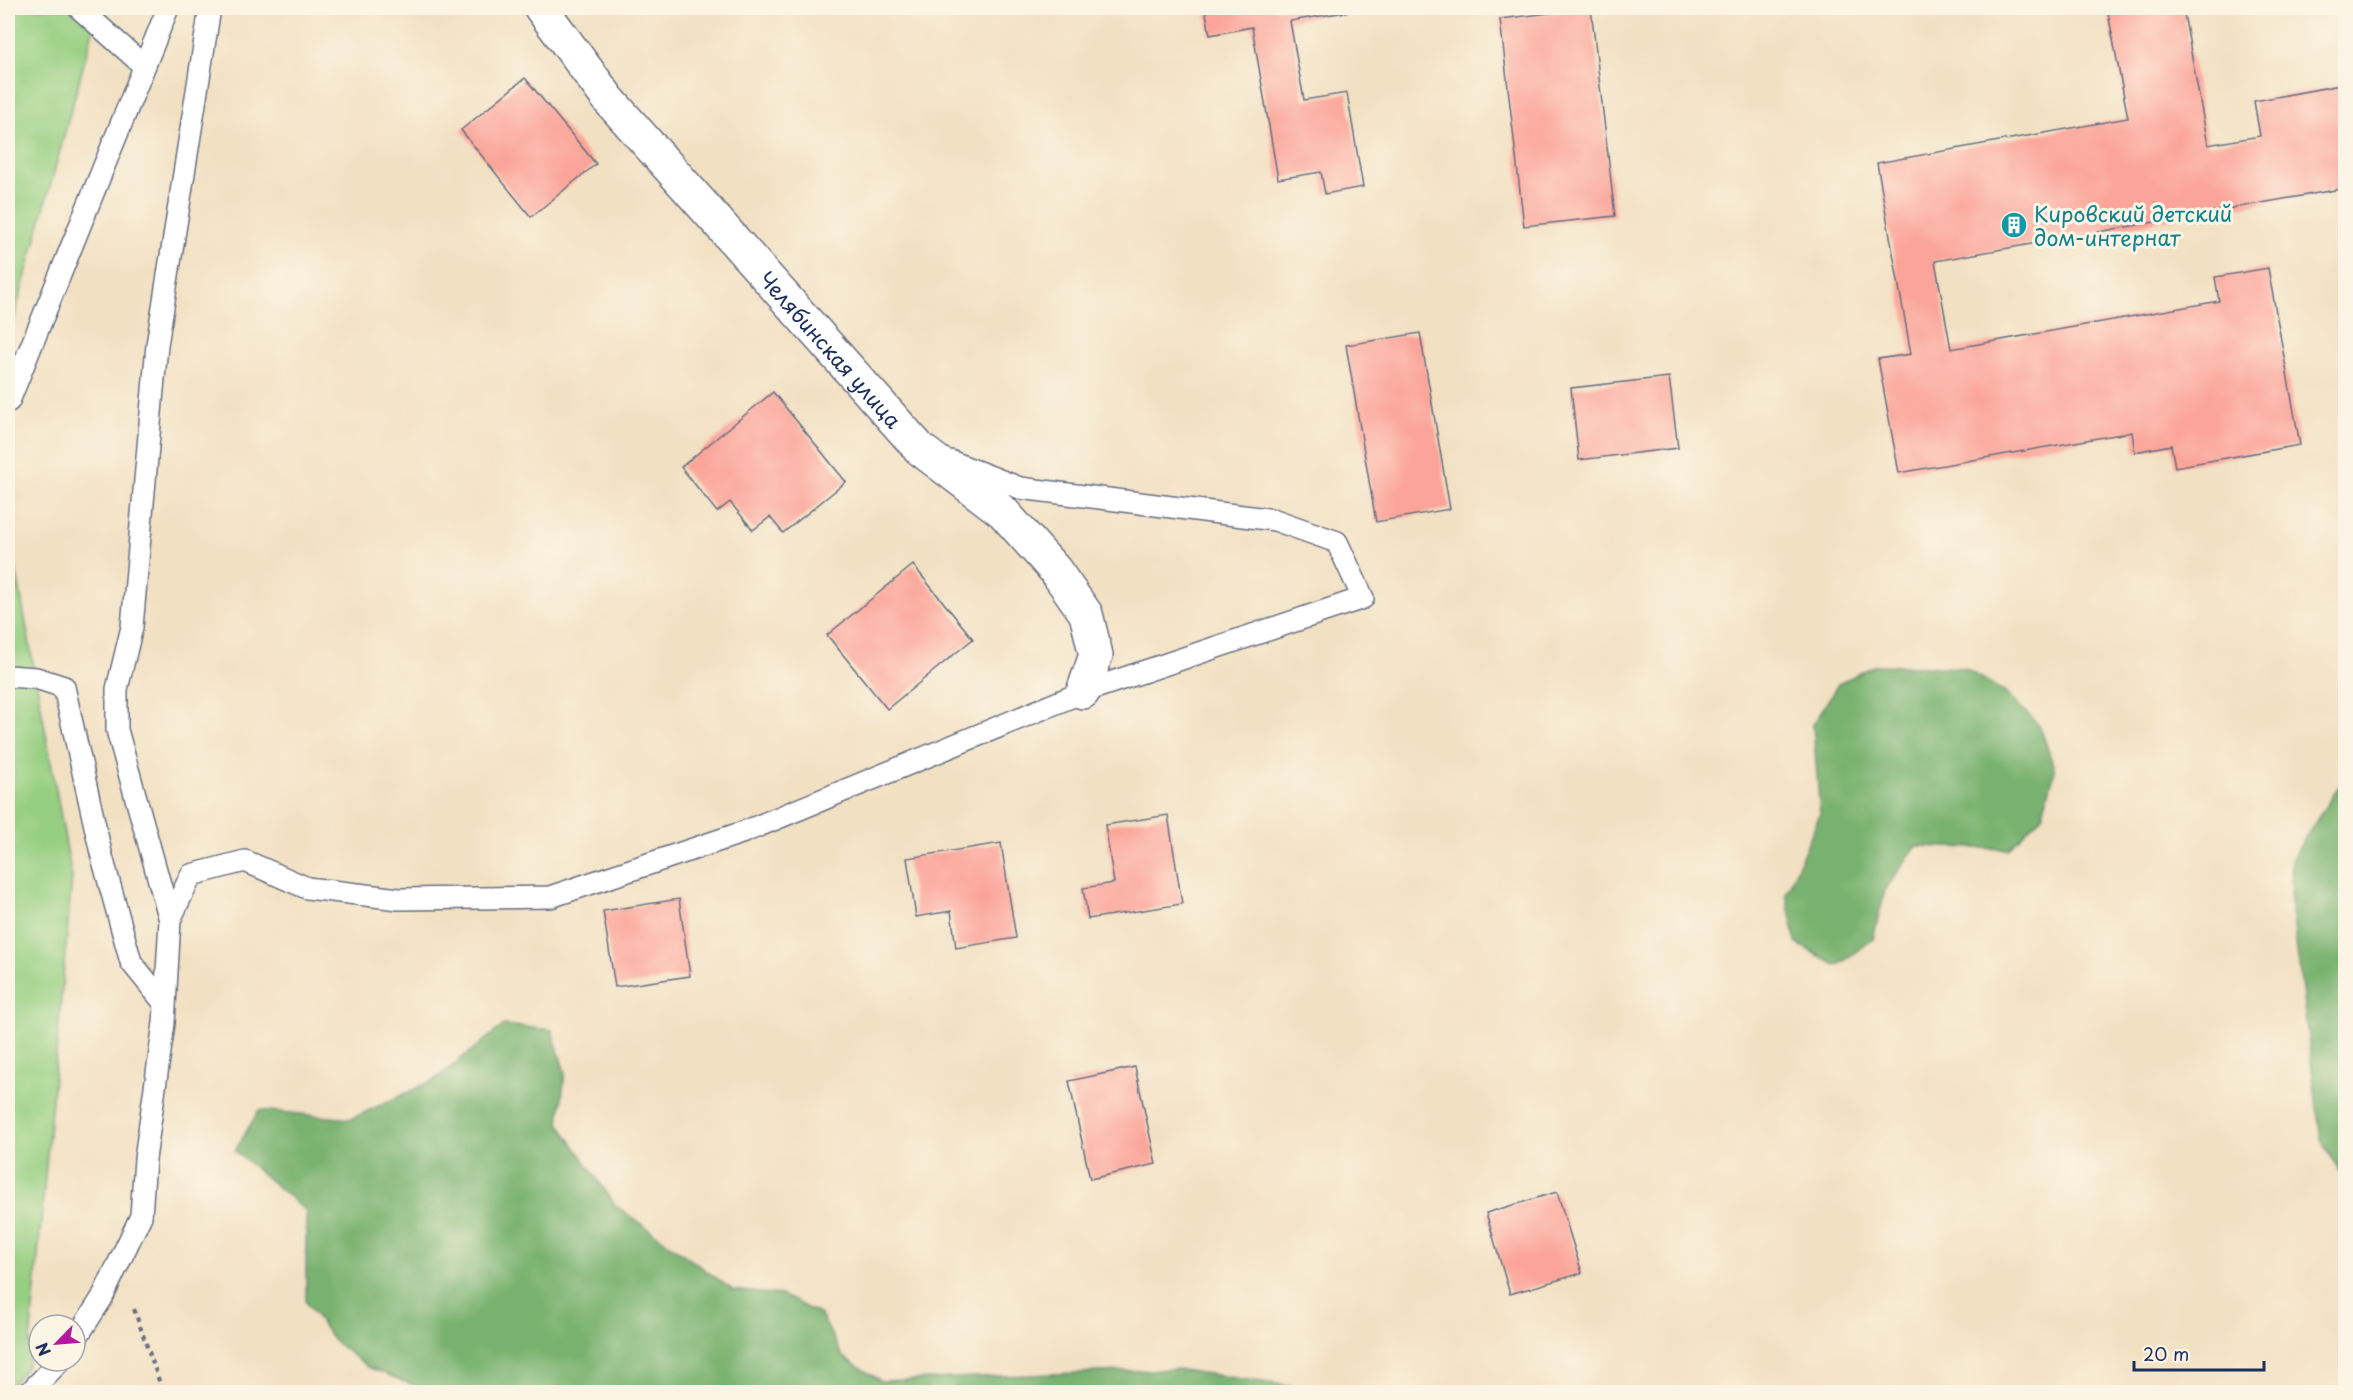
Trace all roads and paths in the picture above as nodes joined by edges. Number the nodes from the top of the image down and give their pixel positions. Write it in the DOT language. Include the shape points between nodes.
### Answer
graph roads {
  1 [pos="78,8"];
  2 [pos="168,8"];
  3 [pos="210,8"];
  4 [pos="541,8"];
  5 [pos="144,66"];
  6 [pos="9,401"];
  7 [pos="920,449"];
  8 [pos="8,676"];
  9 [pos="1083,692"];
  10 [pos="170,920"];
  11 [pos="165,1004"];
  12 [pos="135,1298"];
  13 [pos="87,1321"];
  14 [pos="48,1373"];
  15 [pos="30,1392"];
  16 [pos="164,1392"];
  1 -- 5 [label="lane"];
  2 -- 5 [label="lane"];
  3 -- 10 [label="lane" via="157,345 132,627 117,689 117,730"];
  4 -- 7 [label="street, Челябинская улица" via="609,100"];
  5 -- 6 [label="lane"];
  7 -- 9 [label="street, Челябинская улица" via="1003,512 1055,570 1086,614 1096,655"];
  7 -- 9 [label="lane" via="1020,488 1275,520 1337,542 1363,598"];
  8 -- 11 [label="lane" via="36,678 64,687 101,853 131,962"];
  9 -- 10 [label="lane" via="744,832 550,897 399,899 307,888 245,861 191,875"];
  10 -- 11 [label="lane"];
  11 -- 13 [label="lane" via="141,1216"];
  12 -- 16 [label="path" via="134,1310"];
  14 -- 15 [label="lane"];
}
